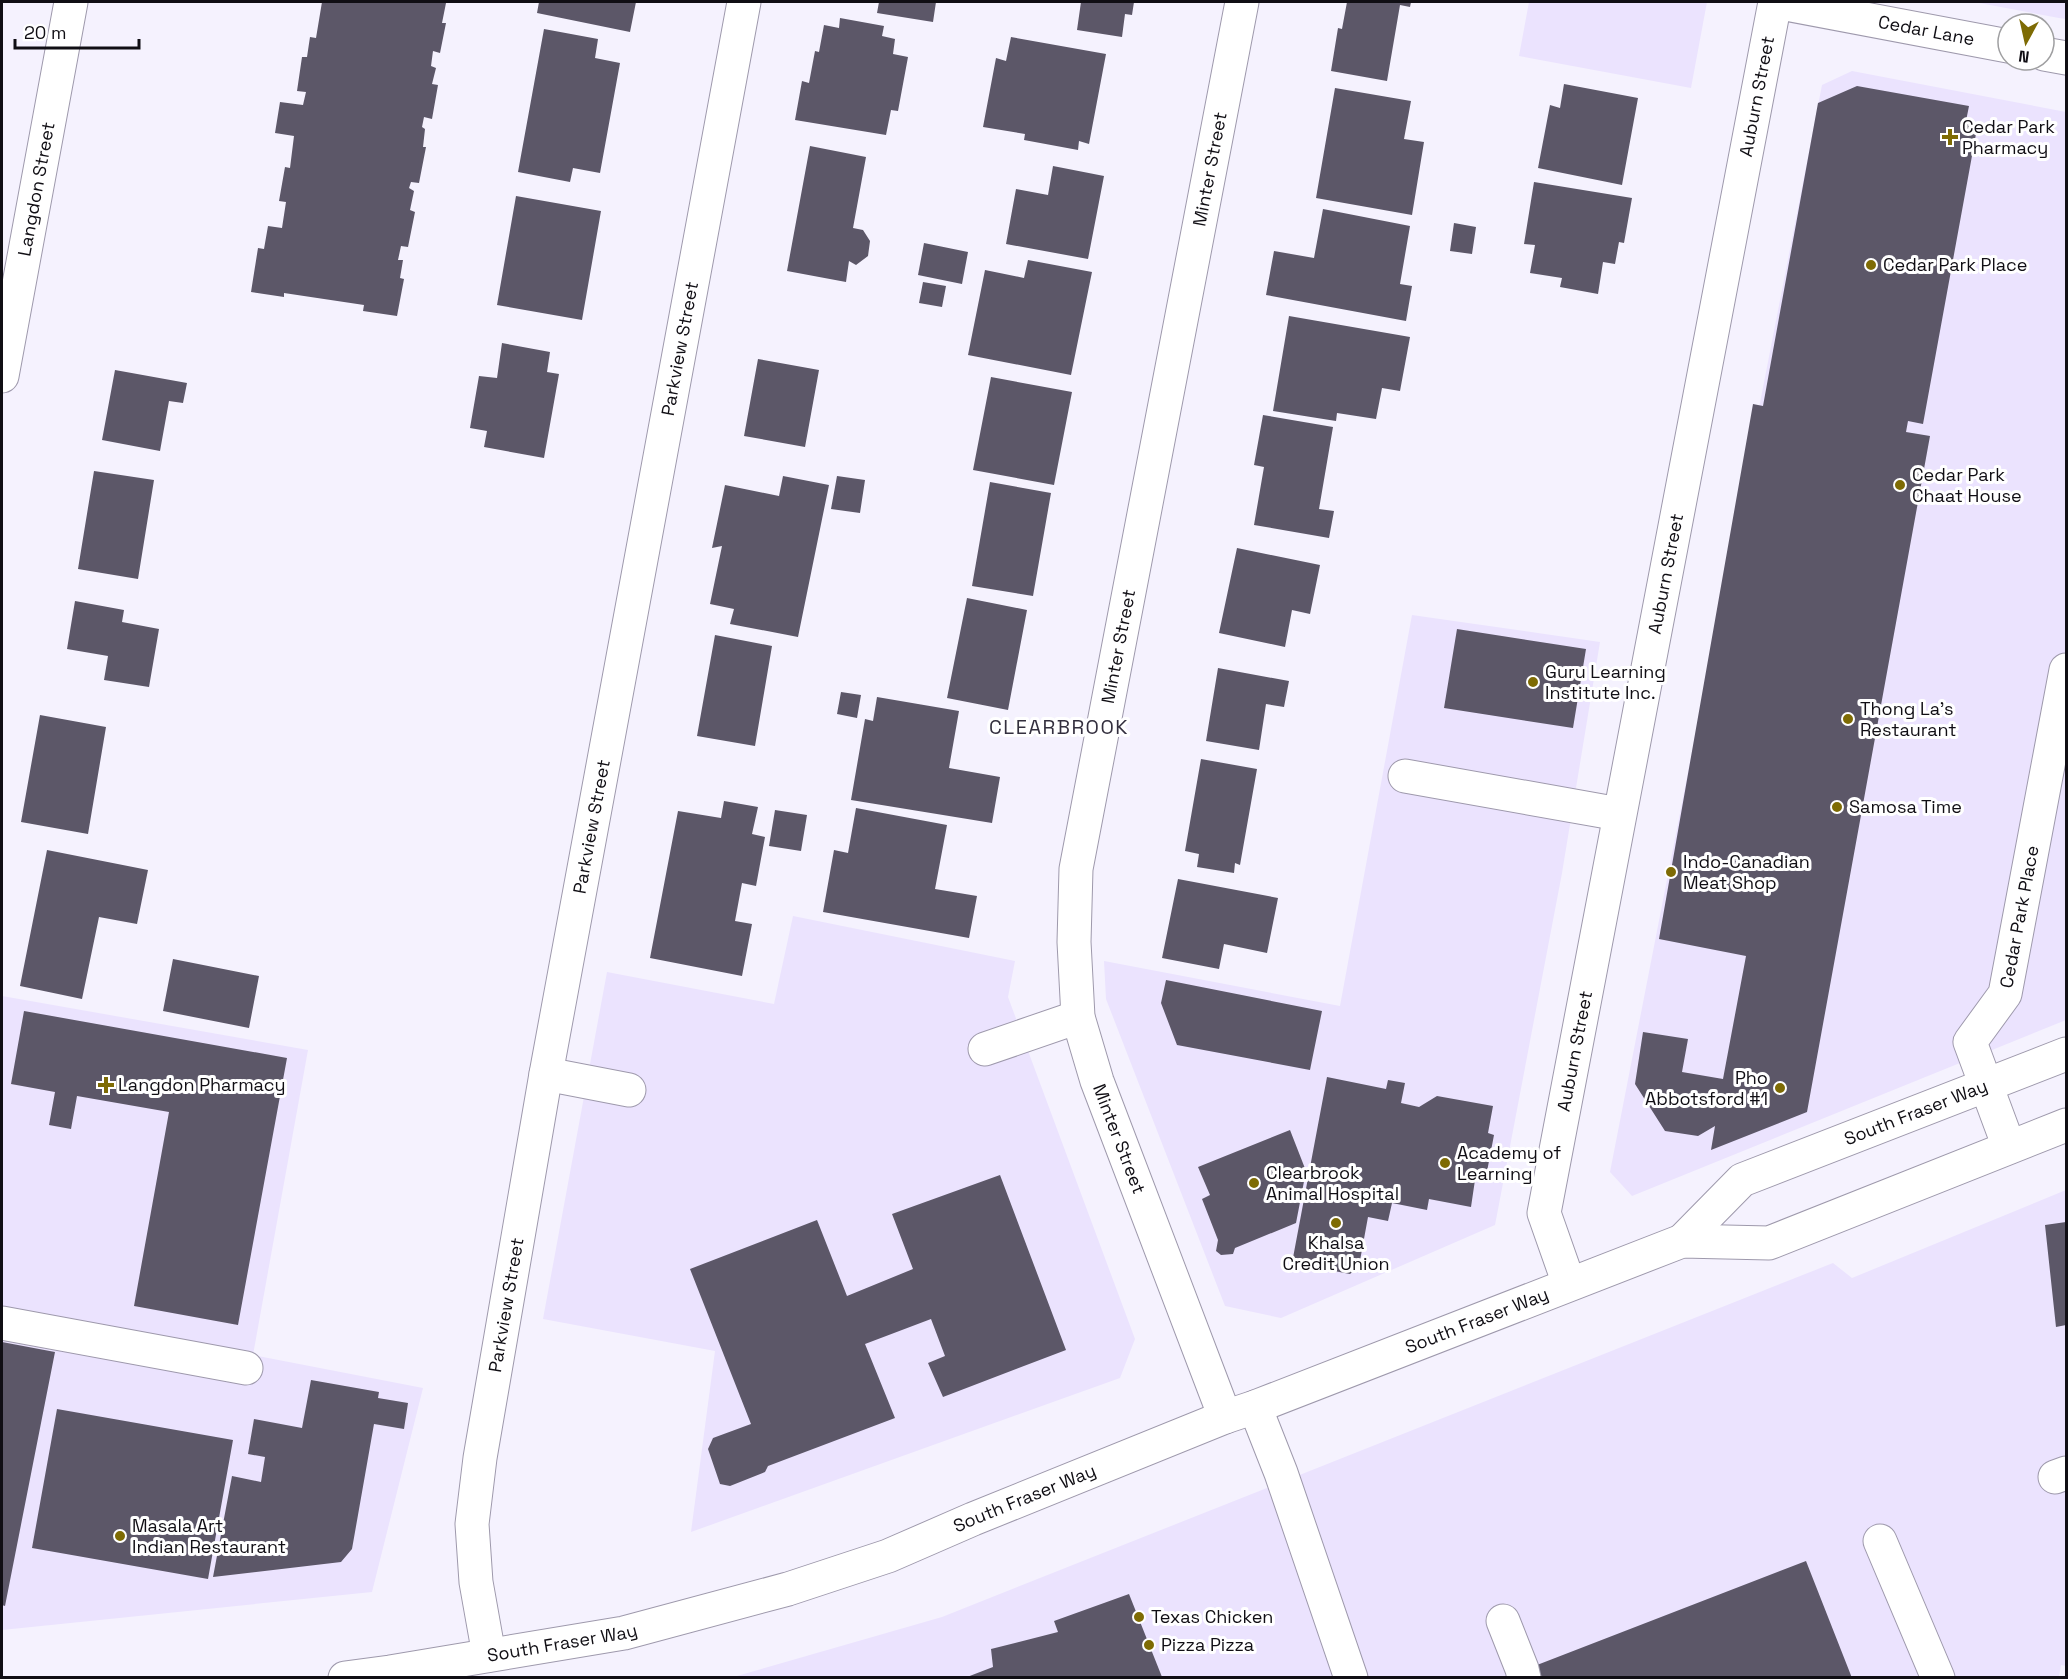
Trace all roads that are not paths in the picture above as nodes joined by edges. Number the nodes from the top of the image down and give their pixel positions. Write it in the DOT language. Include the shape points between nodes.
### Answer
graph roads {
  1 [pos="70,2"];
  2 [pos="744,2"];
  3 [pos="1242,2"];
  4 [pos="1775,2"];
  5 [pos="1996,44"];
  6 [pos="2,376"];
  7 [pos="2067,670"];
  8 [pos="1405,776"];
  9 [pos="1619,814"];
  10 [pos="1078,1017"];
  11 [pos="985,1049"];
  12 [pos="2067,1054"];
  13 [pos="546,1074"];
  14 [pos="1987,1086"];
  15 [pos="629,1090"];
  16 [pos="2067,1125"];
  17 [pos="2009,1147"];
  18 [pos="1682,1241"];
  19 [pos="1569,1284"];
  20 [pos="2,1323"];
  21 [pos="246,1368"];
  22 [pos="1256,1407"];
  23 [pos="1225,1417"];
  24 [pos="1880,1541"];
  25 [pos="1503,1621"];
  26 [pos="492,1666"];
  27 [pos="345,1677"];
  28 [pos="1351,1677"];
  29 [pos="1524,1677"];
  30 [pos="1938,1677"];
  1 -- 6 [label="street, Langdon Street"];
  2 -- 13 [label="street, Parkview Street"];
  3 -- 10 [label="street, Minter Street" via="1076,869"];
  4 -- 5 [label="street, Cedar Lane"];
  4 -- 9 [label="street, Auburn Street"];
  7 -- 14 [label="street, Cedar Park Place" via="2006,994 1970,1042"];
  8 -- 9 [label="street"];
  9 -- 19 [label="street, Auburn Street" via="1544,1213"];
  10 -- 11 [label="street"];
  10 -- 23 [label="street, Minter Street" via="1097,1081"];
  12 -- 14 [label="street, South Fraser Way"];
  13 -- 15 [label="street"];
  13 -- 26 [label="street, Parkview Street" via="472,1524 476,1582"];
  14 -- 17 [label="street, Cedar Park Place"];
  14 -- 18 [label="street, South Fraser Way" via="1742,1180"];
  16 -- 17 [label="street, South Fraser Way"];
  17 -- 18 [label="street, South Fraser Way" via="1769,1243"];
  18 -- 19 [label="street, South Fraser Way"];
  19 -- 22 [label="street, South Fraser Way"];
  20 -- 21 [label="street"];
  22 -- 23 [label="street, South Fraser Way"];
  22 -- 28 [label="street"];
  23 -- 26 [label="street, South Fraser Way" via="888,1556 788,1589"];
  24 -- 30 [label="street"];
  25 -- 29 [label="street"];
  26 -- 27 [label="street, South Fraser Way"];
}
